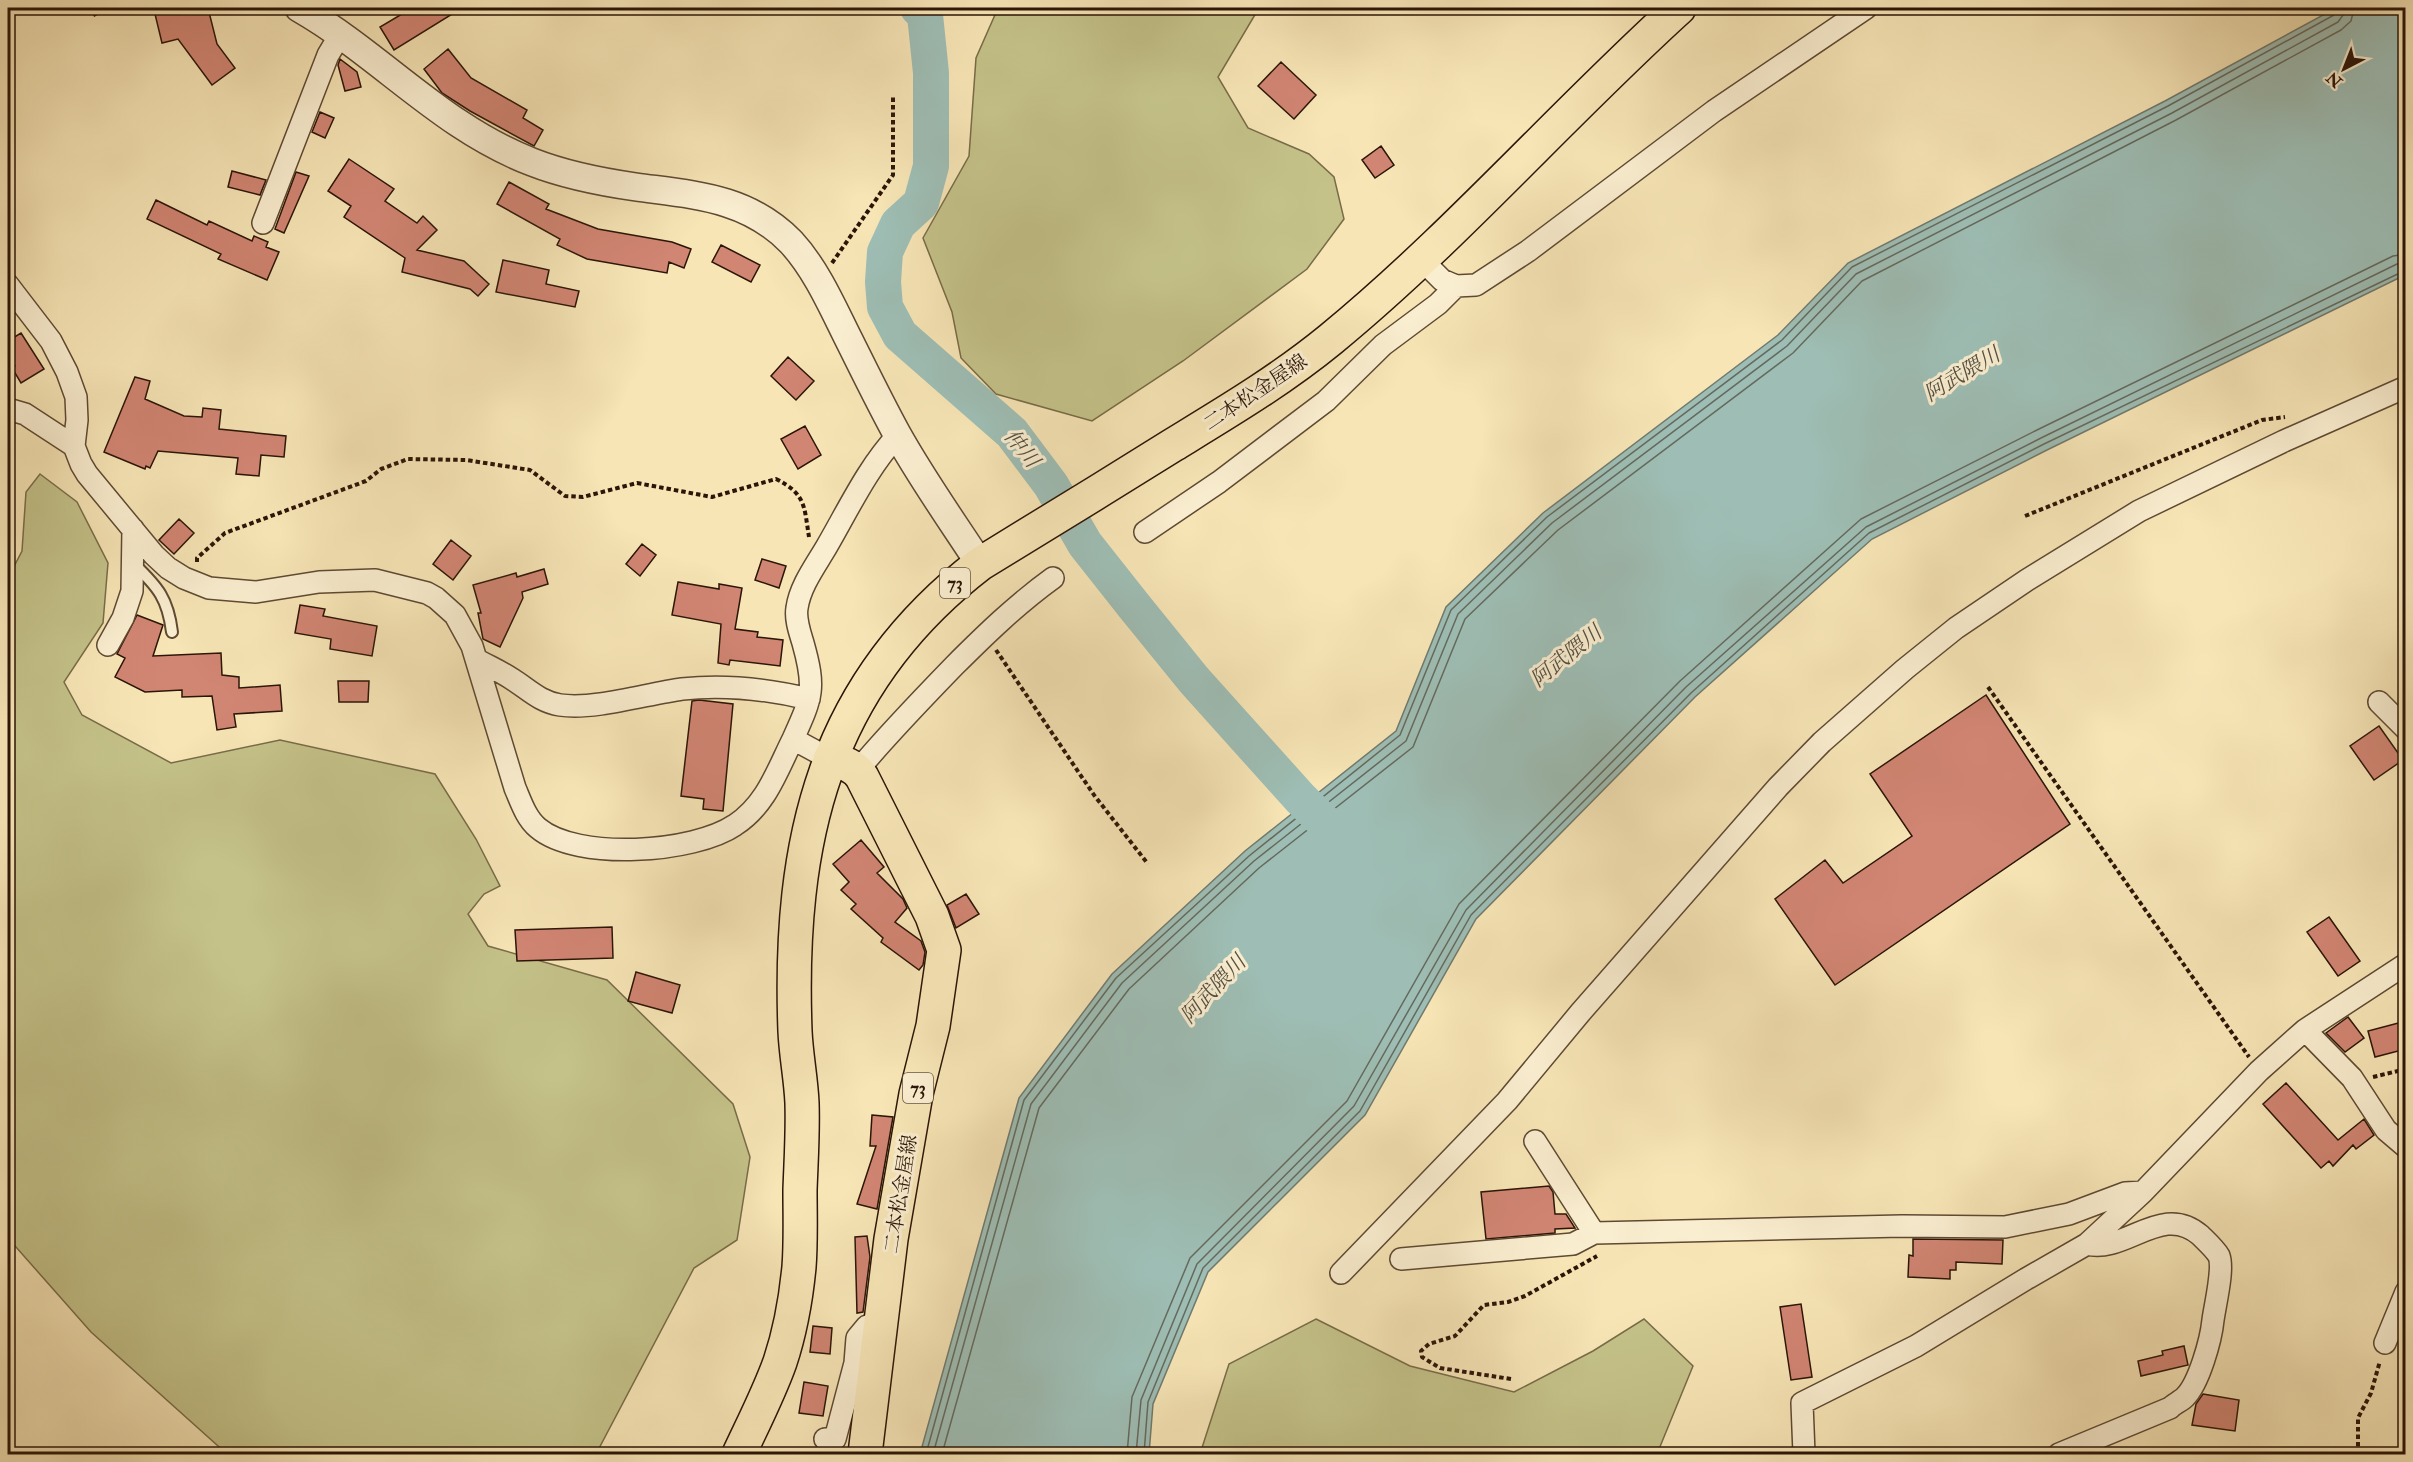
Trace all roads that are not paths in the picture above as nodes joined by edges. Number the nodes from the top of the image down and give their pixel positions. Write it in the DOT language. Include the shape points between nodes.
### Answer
graph roads {
  1 [pos="299,8"];
  2 [pos="1679,8"];
  3 [pos="1866,8"];
  4 [pos="340,35"];
  5 [pos="263,223"];
  6 [pos="1421,260"];
  7 [pos="8,285"];
  8 [pos="1456,286"];
  9 [pos="2406,387"];
  10 [pos="8,409"];
  11 [pos="898,435"];
  12 [pos="74,446"];
  13 [pos="133,529"];
  14 [pos="1145,532"];
  15 [pos="132,562"];
  16 [pos="980,564"];
  17 [pos="1053,578"];
  18 [pos="172,632"];
  19 [pos="108,645"];
  20 [pos="476,659"];
  21 [pos="809,699"];
  22 [pos="2379,702"];
  23 [pos="2406,729"];
  24 [pos="793,739"];
  25 [pos="844,765"];
  26 [pos="2406,964"];
  27 [pos="2305,1030"];
  28 [pos="1535,1142"];
  29 [pos="2406,1147"];
  30 [pos="2143,1192"];
  31 [pos="1594,1233"];
  32 [pos="2087,1244"];
  33 [pos="1401,1259"];
  34 [pos="1341,1273"];
  35 [pos="2406,1292"];
  36 [pos="881,1323"];
  37 [pos="2385,1343"];
  38 [pos="825,1439"];
  39 [pos="739,1455"];
  40 [pos="866,1455"];
  41 [pos="1804,1455"];
  42 [pos="2059,1455"];
  1 -- 4 [label="street"];
  2 -- 6 [label="main road, 二本松金屋線 / 73"];
  3 -- 8 [label="street" via="1714,111 1528,251 1476,285"];
  4 -- 5 [label="street" via="328,55"];
  4 -- 11 [label="street" via="458,125 532,162 604,182 714,198 772,227 791,243 818,281"];
  6 -- 8 [label="street" via="1442,280"];
  6 -- 16 [label="main road, 二本松金屋線 / 73" via="1278,380"];
  7 -- 12 [label="street" via="51,341 67,372 76,397"];
  8 -- 14 [label="street" via="1383,345 1326,401"];
  9 -- 34 [label="street" via="2139,511 2027,580 1956,628 1905,669 1822,742 1778,787 1507,1101"];
  10 -- 12 [label="street" via="25,414"];
  11 -- 16 [label="street"];
  11 -- 21 [label="street" via="877,459 814,567 796,608 812,678"];
  12 -- 13 [label="street" via="87,474"];
  13 -- 15 [label="street"];
  13 -- 20 [label="street" via="168,568 209,588 256,592 319,582 375,580 427,593 455,615"];
  15 -- 18 [label="lane" via="163,598"];
  15 -- 19 [label="street" via="132,591"];
  16 -- 25 [label="main road, 二本松金屋線 / 73" via="914,622 869,682 847,718"];
  17 -- 25 [label="street" via="982,637 885,738"];
  20 -- 21 [label="street" via="541,699 559,704 581,706 723,686"];
  20 -- 24 [label="street" via="522,805 539,829 562,840 597,847 655,850 706,840 734,826 755,809"];
  21 -- 24 [label="street"];
  22 -- 23 [label="street"];
  24 -- 25 [label="street"];
  25 -- 36 [label="main road, 二本松金屋線 / 73" via="932,916 944,950 895,1217"];
  25 -- 39 [label="main road, 二本松金屋線 / 73" via="804,848 796,914 795,1032 802,1102 799,1267 780,1361"];
  26 -- 27 [label="street"];
  27 -- 29 [label="street" via="2355,1081 2386,1130"];
  27 -- 30 [label="street" via="2259,1071"];
  28 -- 31 [label="street"];
  30 -- 31 [label="street" via="2125,1193 2069,1215 2005,1227"];
  30 -- 32 [label="street"];
  31 -- 33 [label="street" via="1573,1244"];
  32 -- 41 [label="street" via="1916,1346 1802,1403"];
  32 -- 42 [label="street" via="2104,1246 2155,1226 2186,1226 2219,1257 2220,1273 2212,1332 2185,1396 2170,1408"];
  35 -- 37 [label="street"];
  36 -- 38 [label="street" via="867,1326 857,1338 855,1363 835,1439"];
  36 -- 40 [label="main road, 二本松金屋線 / 73"];
}
